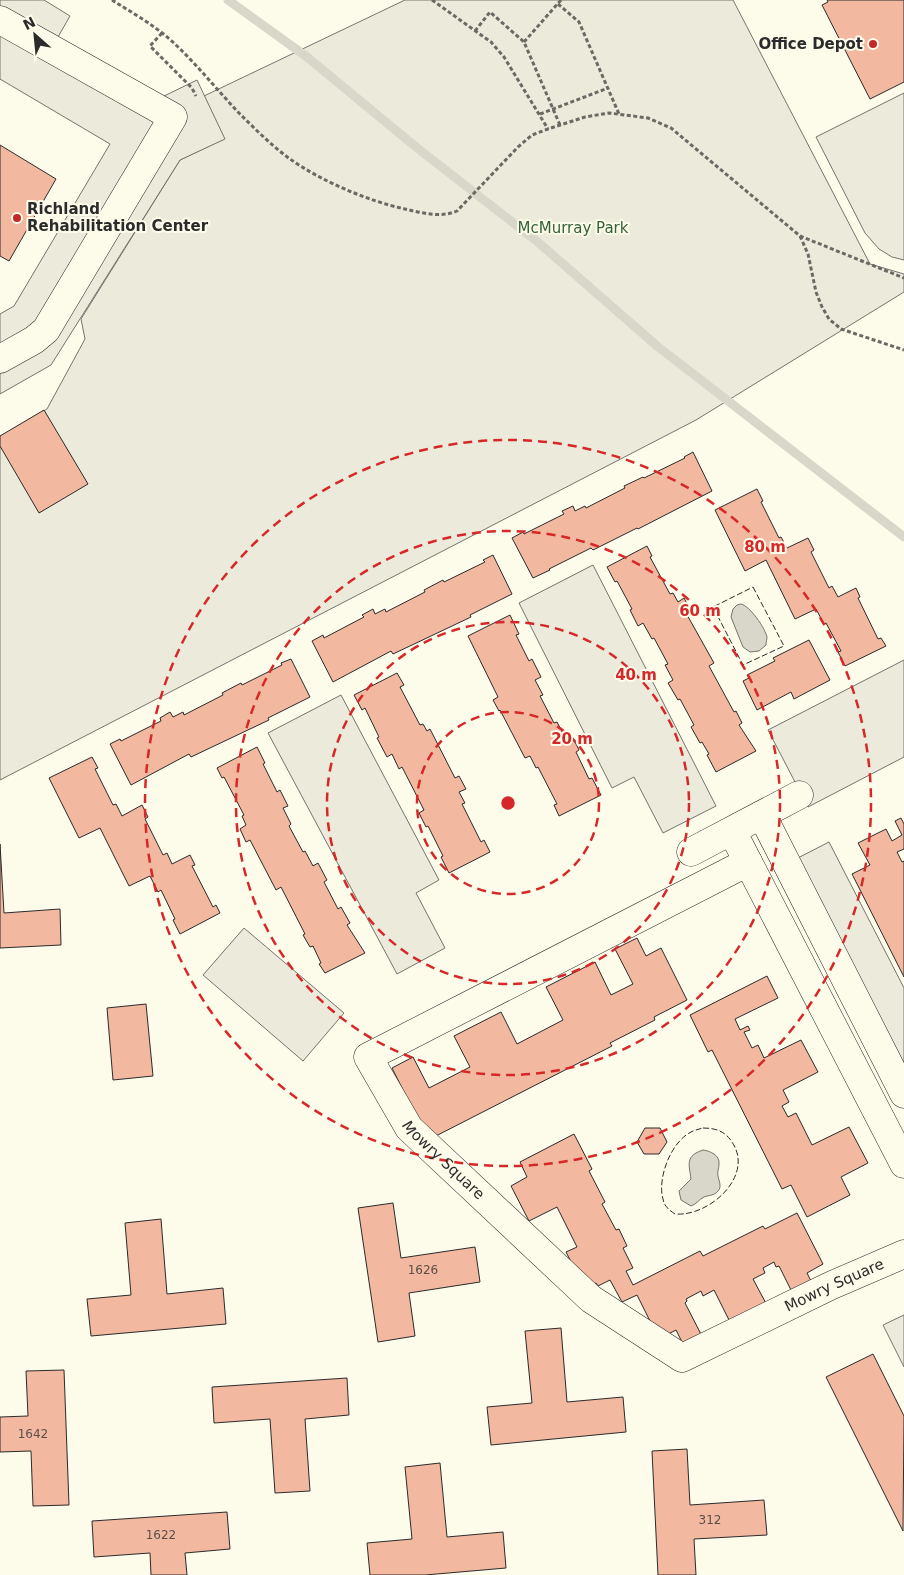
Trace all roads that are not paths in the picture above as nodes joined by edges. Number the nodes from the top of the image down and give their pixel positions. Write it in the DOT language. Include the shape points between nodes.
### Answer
graph roads {
  1 [pos="0,20"];
  2 [pos="0,360"];
  3 [pos="799,795"];
  4 [pos="762,815"];
  5 [pos="732,831"];
  6 [pos="690,852"];
  7 [pos="748,862"];
  8 [pos="855,998"];
  9 [pos="827,1014"];
  10 [pos="904,1094"];
  11 [pos="902,1154"];
  12 [pos="904,1254"];
  1 -- 2 [label="street" via="173,117 46,330"];
  3 -- 4 [label="street"];
  4 -- 5 [label="street"];
  4 -- 8 [label="street"];
  5 -- 6 [label="street"];
  5 -- 7 [label="street"];
  7 -- 9 [label="street"];
  7 -- 12 [label="street, Mowry Square" via="368,1057 409,1128 591,1299 682,1358"];
  8 -- 9 [label="street"];
  8 -- 10 [label="street"];
  9 -- 11 [label="street"];
}
